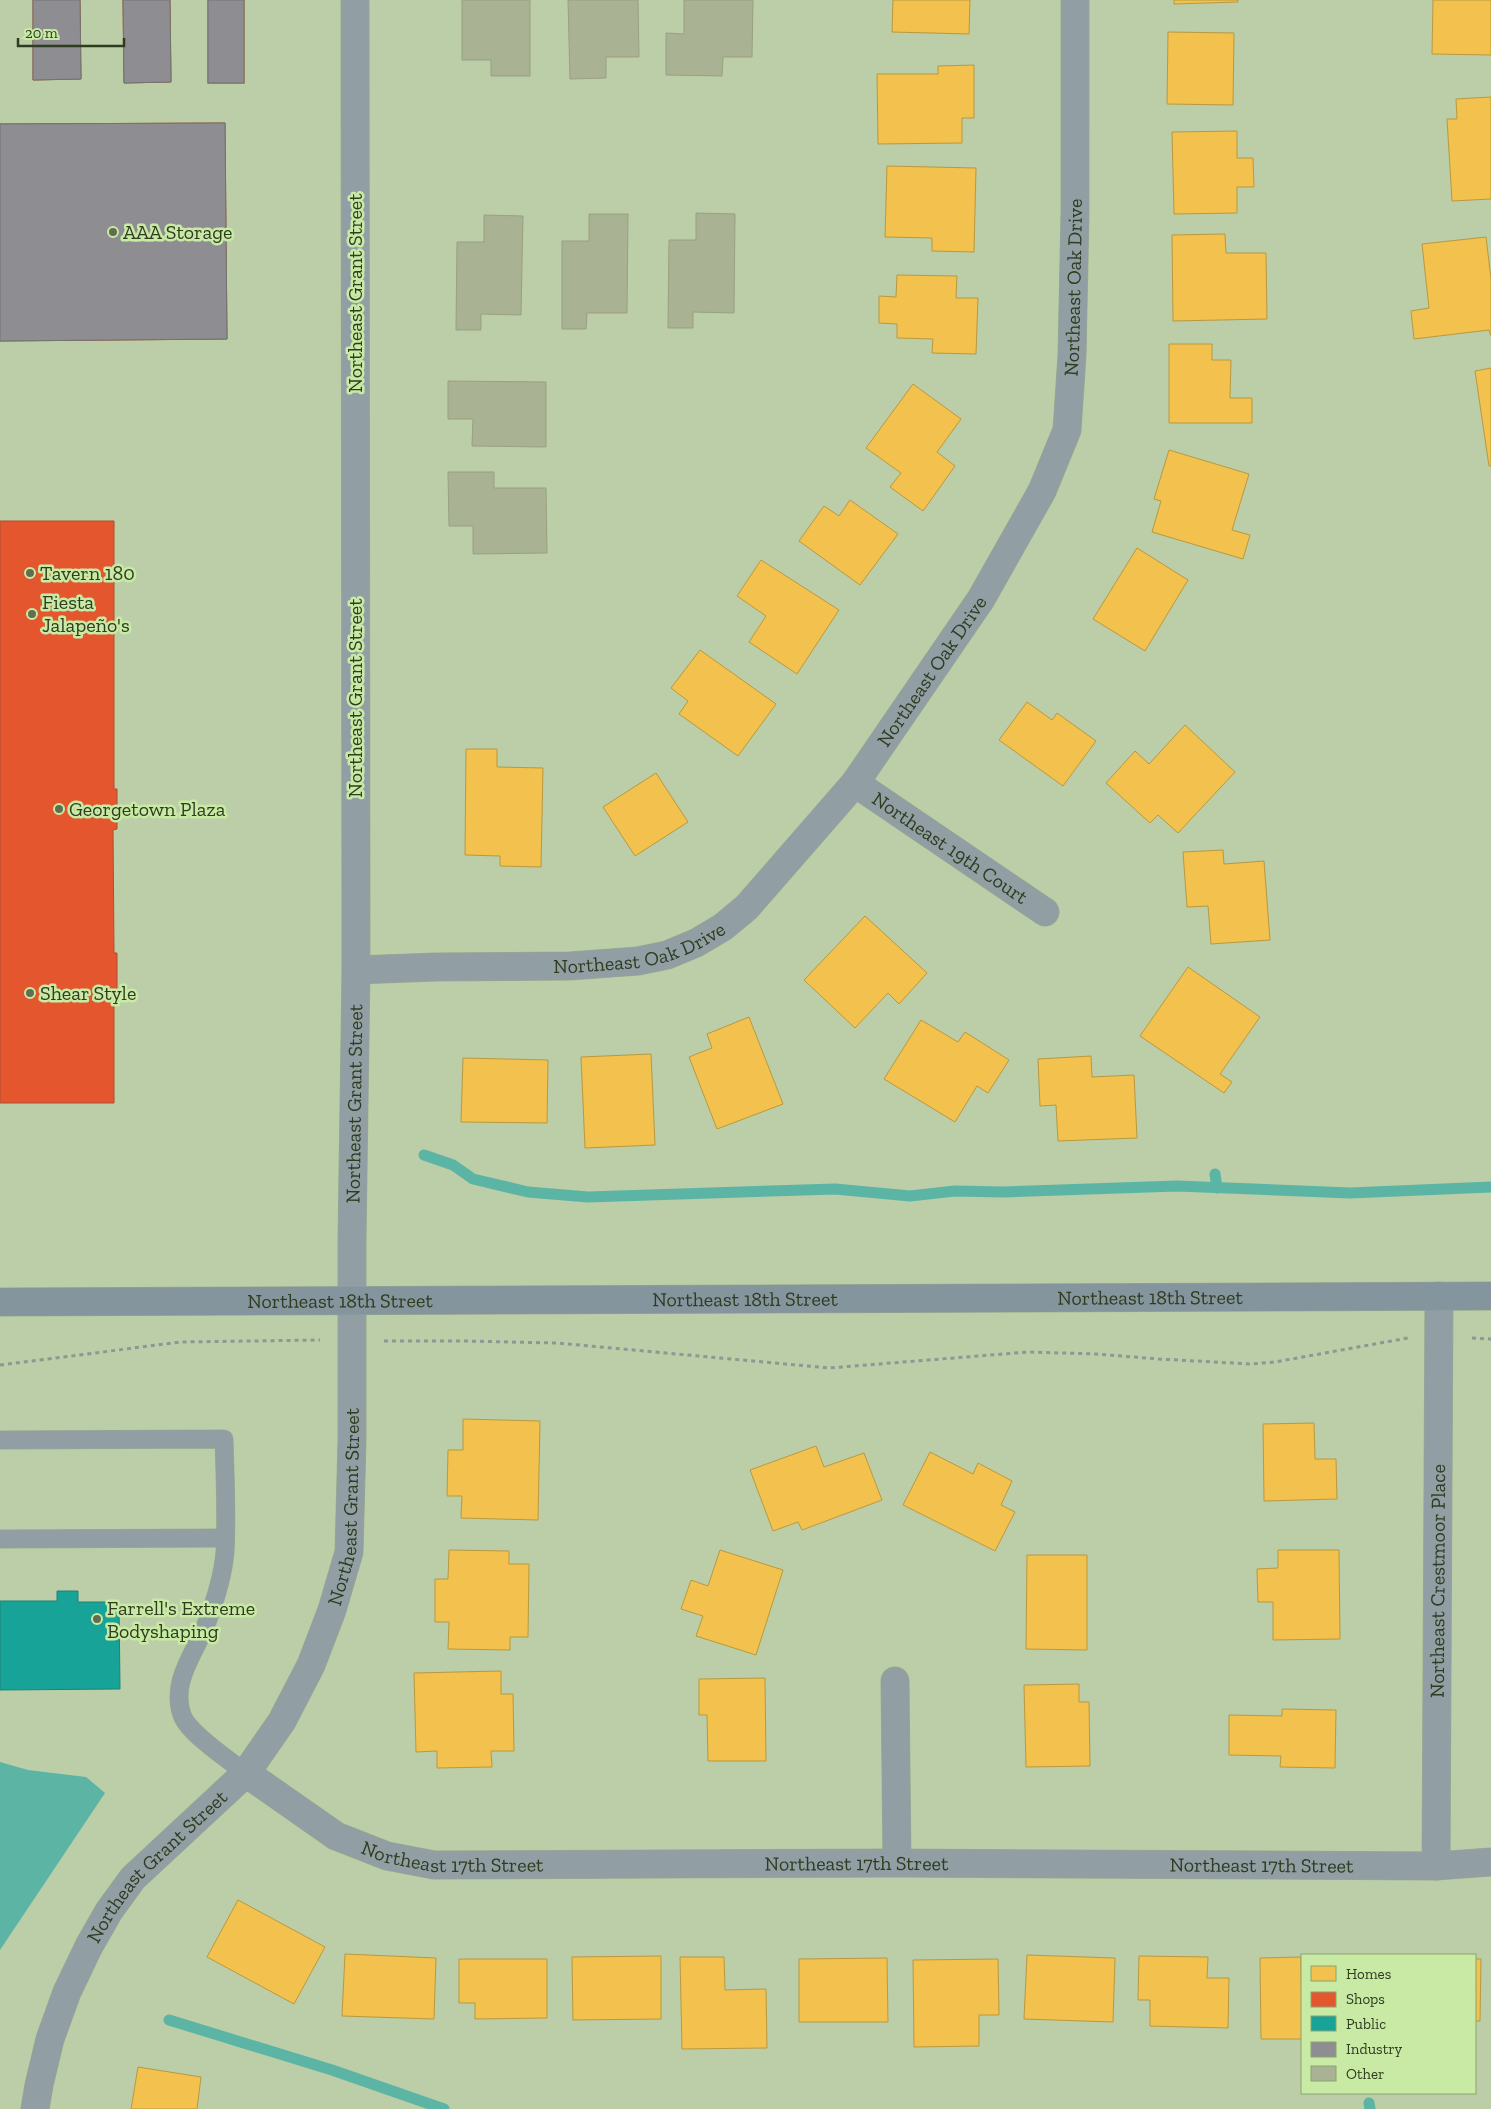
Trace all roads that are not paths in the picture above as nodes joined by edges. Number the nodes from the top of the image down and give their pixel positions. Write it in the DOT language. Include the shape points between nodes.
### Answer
graph roads {
  1 [pos="354,0"];
  2 [pos="1075,0"];
  3 [pos="855,783"];
  4 [pos="1045,912"];
  5 [pos="356,970"];
  6 [pos="1439,1296"];
  7 [pos="1491,1296"];
  8 [pos="352,1300"];
  9 [pos="0,1302"];
  10 [pos="0,1440"];
  11 [pos="225,1538"];
  12 [pos="0,1539"];
  13 [pos="895,1681"];
  14 [pos="246,1773"];
  15 [pos="1491,1862"];
  16 [pos="897,1863"];
  17 [pos="1436,1866"];
  18 [pos="35,2109"];
  1 -- 5 [label="street, Northeast Grant Street"];
  2 -- 3 [label="street, Northeast Oak Drive" via="1075,212 1067,430 1042,491 981,599"];
  3 -- 4 [label="street, Northeast 19th Court"];
  3 -- 5 [label="street, Northeast Oak Drive" via="747,907 696,943 667,954 638,961 588,966"];
  5 -- 8 [label="street, Northeast Grant Street"];
  6 -- 7 [label="main road, Northeast 18th Street"];
  6 -- 8 [label="main road, Northeast 18th Street"];
  6 -- 17 [label="street, Northeast Crestmoor Place"];
  8 -- 9 [label="main road, Northeast 18th Street"];
  8 -- 14 [label="street, Northeast Grant Street" via="349,1552 332,1610 310,1665 282,1721"];
  10 -- 11 [label="lane" via="224,1438"];
  11 -- 12 [label="lane"];
  11 -- 14 [label="lane" via="218,1588 207,1623 183,1672 178,1694 182,1716 199,1736"];
  13 -- 16 [label="street"];
  14 -- 16 [label="street, Northeast 17th Street" via="336,1836 387,1856 434,1865"];
  14 -- 18 [label="street, Northeast Grant Street" via="133,1878 109,1911 67,1992 50,2039"];
  15 -- 17 [label="street, Northeast 17th Street"];
  16 -- 17 [label="street, Northeast 17th Street"];
}
